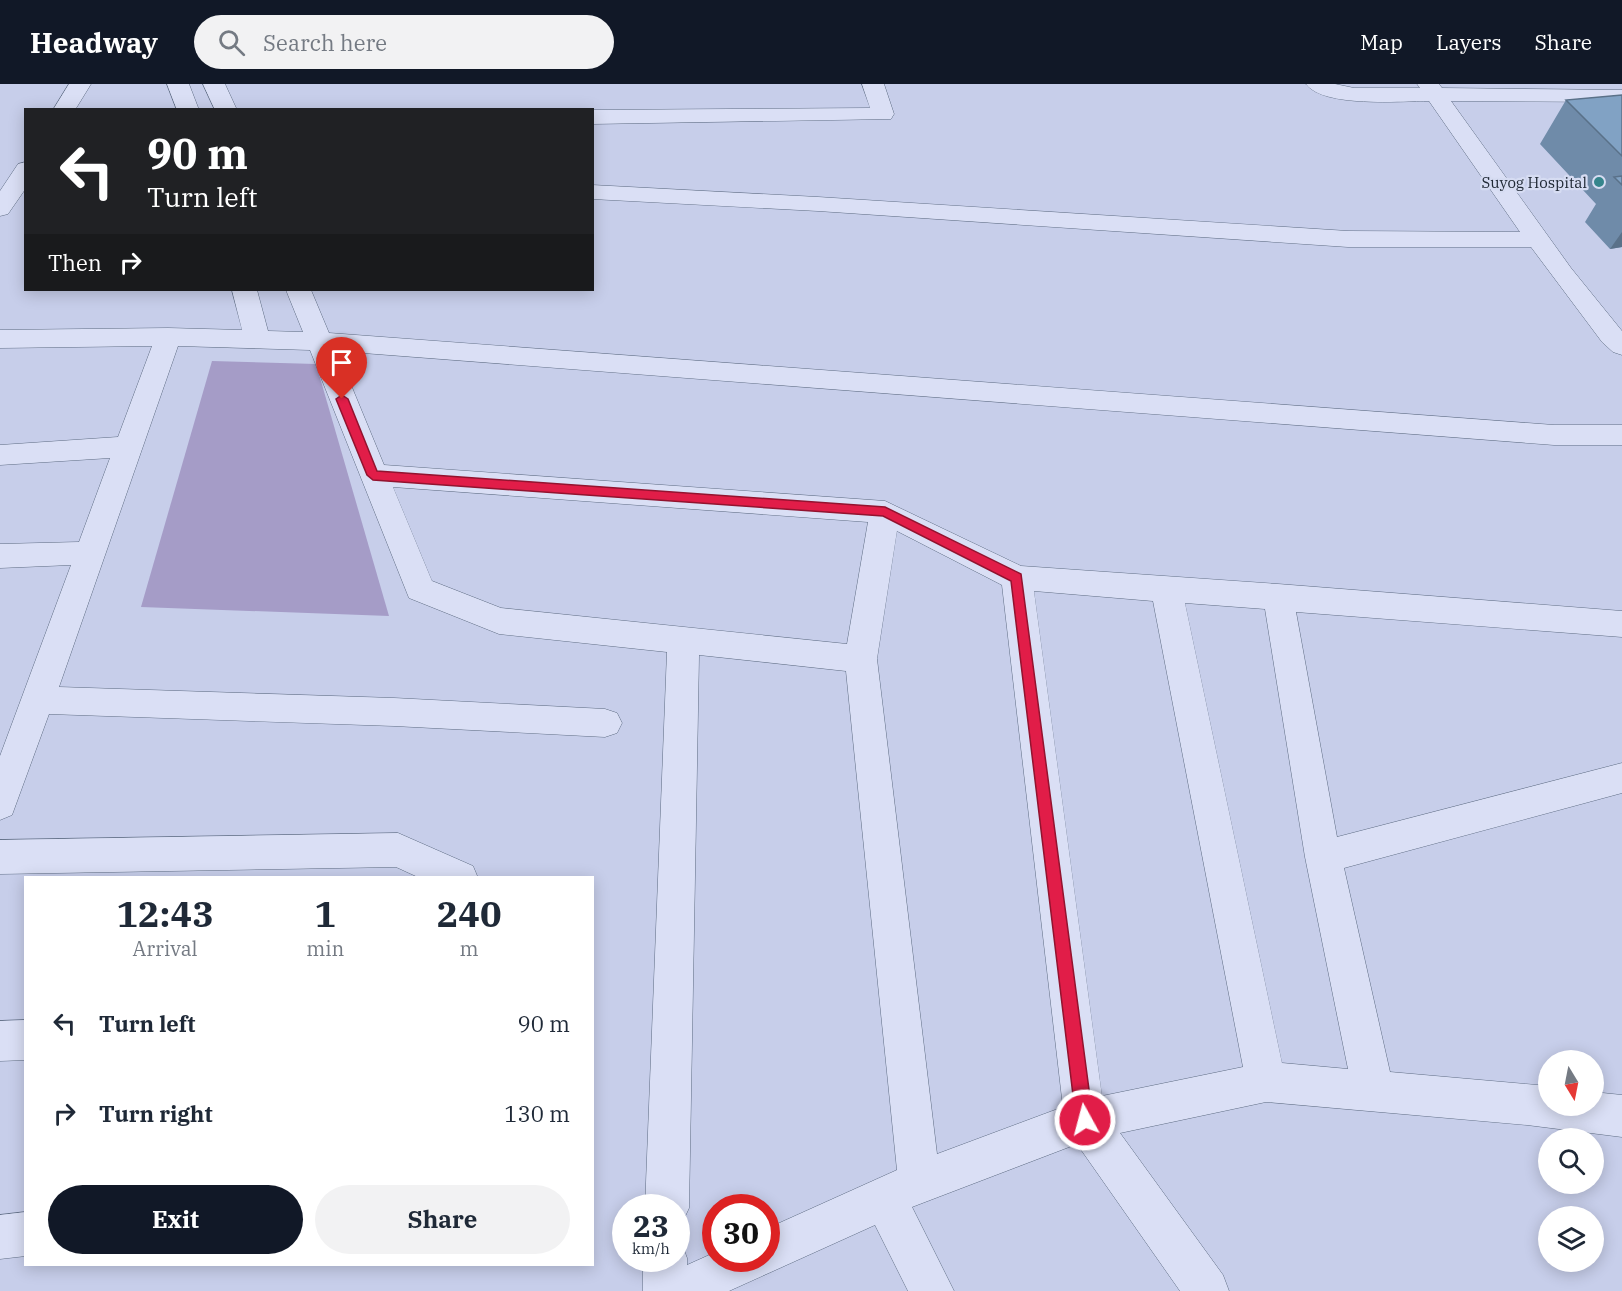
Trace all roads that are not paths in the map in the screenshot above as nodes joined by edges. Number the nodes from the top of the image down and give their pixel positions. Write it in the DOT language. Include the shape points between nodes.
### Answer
graph roads {
  1 [pos="80,84"];
  2 [pos="178,84"];
  3 [pos="214,84"];
  4 [pos="873,84"];
  5 [pos="1317,84"];
  6 [pos="1432,90"];
  7 [pos="1583,90"];
  8 [pos="1622,96"];
  9 [pos="65,108"];
  10 [pos="187,108"];
  11 [pos="225,108"];
  12 [pos="594,117"];
  13 [pos="24,173"];
  14 [pos="594,192"];
  15 [pos="12,197"];
  16 [pos="1537,240"];
  17 [pos="244,291"];
  18 [pos="300,291"];
  19 [pos="168,337"];
  20 [pos="0,339"];
  21 [pos="257,339"];
  22 [pos="318,341"];
  23 [pos="1622,346"];
  24 [pos="1622,435"];
  25 [pos="128,447"];
  26 [pos="0,455"];
  27 [pos="373,475"];
  28 [pos="885,512"];
  29 [pos="90,554"];
  30 [pos="0,556"];
  31 [pos="1017,578"];
  32 [pos="1166,588"];
  33 [pos="1278,596"];
  34 [pos="1622,624"];
  35 [pos="683,640"];
  36 [pos="861,659"];
  37 [pos="37,700"];
  38 [pos="605,723"];
  39 [pos="1622,778"];
  40 [pos="0,804"];
  41 [pos="0,857"];
  42 [pos="1323,857"];
  43 [pos="456,876"];
  44 [pos="24,1040"];
  45 [pos="0,1041"];
  46 [pos="1266,1082"];
  47 [pos="1373,1089"];
  48 [pos="1622,1116"];
  49 [pos="1085,1120"];
  50 [pos="902,1190"];
  51 [pos="667,1194"];
  52 [pos="24,1234"];
  53 [pos="0,1237"];
  54 [pos="780,1246"];
  55 [pos="665,1272"];
  56 [pos="721,1272"];
  57 [pos="664,1291"];
  58 [pos="680,1291"];
  59 [pos="932,1291"];
  60 [pos="1207,1291"];
  1 -- 9 [label="street"];
  2 -- 10 [label="street"];
  3 -- 11 [label="street"];
  4 -- 12 [label="street" via="883,114"];
  5 -- 6 [label="street" via="1354,94"];
  6 -- 7 [label="street"];
  6 -- 16 [label="street"];
  7 -- 8 [label="street"];
  13 -- 15 [label="street"];
  14 -- 16 [label="street" via="1348,239"];
  16 -- 23 [label="street"];
  17 -- 21 [label="street"];
  18 -- 22 [label="street"];
  19 -- 20 [label="street"];
  19 -- 21 [label="street"];
  19 -- 25 [label="street"];
  21 -- 22 [label="street"];
  22 -- 24 [label="street" via="1554,435"];
  22 -- 27 [label="street"];
  25 -- 26 [label="street"];
  25 -- 29 [label="street"];
  27 -- 28 [label="street"];
  27 -- 35 [label="street" via="420,589 499,621"];
  28 -- 31 [label="street"];
  28 -- 36 [label="street"];
  29 -- 30 [label="street"];
  29 -- 37 [label="street"];
  31 -- 32 [label="street"];
  31 -- 49 [label="street"];
  32 -- 33 [label="street"];
  32 -- 46 [label="street"];
  33 -- 34 [label="street"];
  33 -- 42 [label="street"];
  35 -- 36 [label="street"];
  35 -- 51 [label="street"];
  36 -- 50 [label="street"];
  37 -- 38 [label="street"];
  37 -- 40 [label="street"];
  39 -- 42 [label="street"];
  41 -- 43 [label="street" via="398,850"];
  42 -- 47 [label="street"];
  44 -- 45 [label="street"];
  46 -- 47 [label="street"];
  46 -- 49 [label="street"];
  47 -- 48 [label="street"];
  49 -- 50 [label="street"];
  49 -- 60 [label="street"];
  50 -- 54 [label="street"];
  50 -- 59 [label="street"];
  52 -- 53 [label="street"];
  55 -- 57 [label="street"];
  56 -- 58 [label="street"];
}
